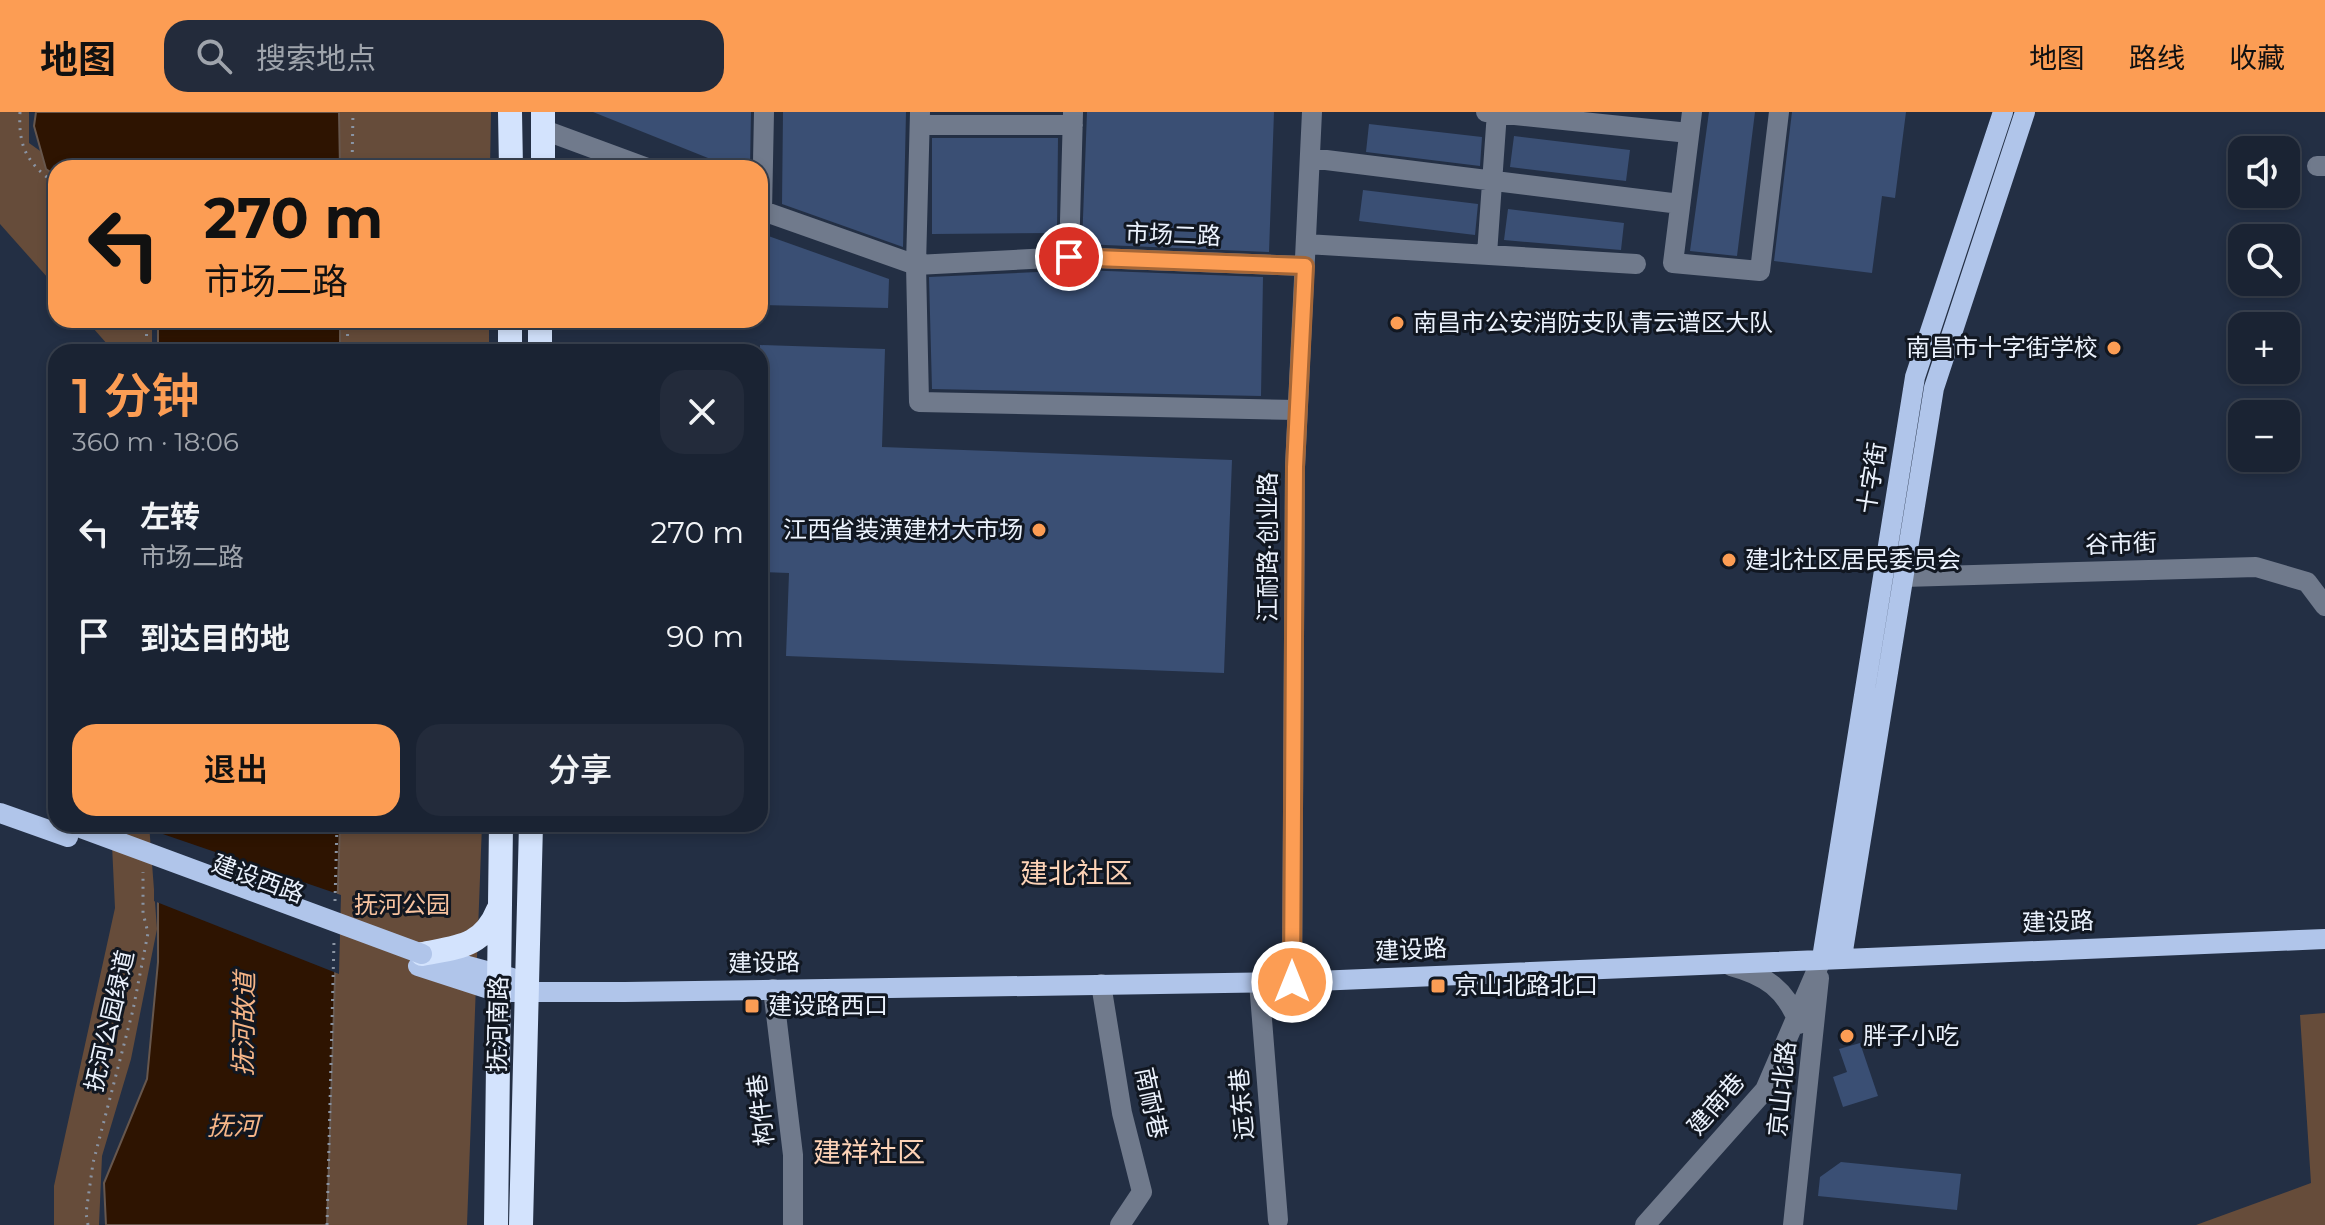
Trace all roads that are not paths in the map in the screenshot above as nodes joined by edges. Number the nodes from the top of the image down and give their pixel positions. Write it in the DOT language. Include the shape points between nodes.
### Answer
graph roads {
  1 [pos="510,112"];
  2 [pos="764,112"];
  3 [pos="1312,112"];
  4 [pos="1486,112"];
  5 [pos="1496,112"];
  6 [pos="1692,112"];
  7 [pos="1779,112"];
  8 [pos="2003,112"];
  9 [pos="2025,112"];
  10 [pos="920,118"];
  11 [pos="1073,119"];
  12 [pos="543,121"];
  13 [pos="1689,133"];
  14 [pos="1310,158"];
  15 [pos="511,160"];
  16 [pos="543,160"];
  17 [pos="629,160"];
  18 [pos="763,160"];
  19 [pos="1492,180"];
  20 [pos="1680,204"];
  21 [pos="768,212"];
  22 [pos="1306,244"];
  23 [pos="1487,254"];
  24 [pos="1069,257"];
  25 [pos="1636,264"];
  26 [pos="916,265"];
  27 [pos="1305,266"];
  28 [pos="1297,410"];
  29 [pos="1904,577"];
  30 [pos="2325,606"];
  31 [pos="0,799"];
  32 [pos="0,813"];
  33 [pos="48,816"];
  34 [pos="48,824"];
  35 [pos="78,832"];
  36 [pos="501,832"];
  37 [pos="531,832"];
  38 [pos="500,904"];
  39 [pos="2325,939"];
  40 [pos="1832,957"];
  41 [pos="420,960"];
  42 [pos="1715,962"];
  43 [pos="1259,982"];
  44 [pos="1292,982"];
  45 [pos="498,984"];
  46 [pos="1101,984"];
  47 [pos="527,986"];
  48 [pos="773,989"];
  49 [pos="1796,1017"];
  50 [pos="1811,1057"];
  51 [pos="1278,1220"];
  52 [pos="496,1225"];
  53 [pos="521,1225"];
  54 [pos="793,1225"];
  55 [pos="1120,1225"];
  56 [pos="1645,1225"];
  57 [pos="1793,1225"];
  1 -- 15 [label="highway"];
  2 -- 18 [label="street"];
  3 -- 14 [label="street, 江耐路·创业路"];
  4 -- 5 [label="street"];
  5 -- 13 [label="street"];
  5 -- 19 [label="street"];
  6 -- 13 [label="street"];
  7 -- 20 [label="street" via="1760,271 1673,263"];
  8 -- 40 [label="main road, 十字街" via="1915,377"];
  9 -- 29 [label="main road, 十字街" via="1934,388"];
  10 -- 11 [label="street"];
  10 -- 26 [label="street"];
  11 -- 24 [label="street"];
  12 -- 16 [label="highway"];
  12 -- 17 [label="street"];
  13 -- 20 [label="street"];
  14 -- 19 [label="street"];
  14 -- 22 [label="street, 江耐路·创业路"];
  19 -- 20 [label="street"];
  19 -- 23 [label="street"];
  21 -- 26 [label="street, 市场二路"];
  22 -- 23 [label="street"];
  22 -- 27 [label="street, 江耐路·创业路"];
  23 -- 25 [label="street"];
  24 -- 26 [label="street, 市场二路"];
  24 -- 27 [label="street, 市场二路"];
  26 -- 28 [label="street" via="919,402"];
  27 -- 28 [label="street, 江耐路·创业路"];
  28 -- 44 [label="street, 江耐路·创业路"];
  29 -- 30 [label="street, 谷市街" via="2256,567 2307,582"];
  29 -- 40 [label="main road, 十字街"];
  31 -- 33 [label="main road"];
  32 -- 34 [label="main road, 建设西路"];
  35 -- 41 [label="main road, 建设西路, bridge"];
  36 -- 38 [label="highway, 抚河南路"];
  37 -- 47 [label="highway, 抚河南路"];
  38 -- 41 [label="highway" via="490,930 469,944"];
  38 -- 45 [label="highway, 抚河南路"];
  39 -- 40 [label="main road, 建设路"];
  40 -- 42 [label="main road, 建设路"];
  40 -- 49 [label="street, 建南巷"];
  40 -- 50 [label="street, 京山北路"];
  41 -- 45 [label="main road, 建设西路"];
  42 -- 44 [label="main road, 建设路"];
  42 -- 49 [label="street" via="1761,973 1780,988"];
  43 -- 44 [label="main road, 建设路"];
  43 -- 46 [label="main road, 建设路"];
  43 -- 51 [label="street, 远东巷"];
  45 -- 47 [label="main road, 建设西路"];
  45 -- 52 [label="highway, 抚河南路"];
  46 -- 48 [label="main road, 建设路"];
  46 -- 55 [label="street, 南耐巷" via="1122,1113 1142,1192"];
  47 -- 48 [label="main road, 建设路"];
  47 -- 53 [label="highway, 抚河南路"];
  48 -- 54 [label="street, 构件巷" via="793,1155"];
  49 -- 50 [label="street"];
  49 -- 56 [label="street, 建南巷" via="1765,1090"];
  50 -- 57 [label="street, 京山北路"];
}
